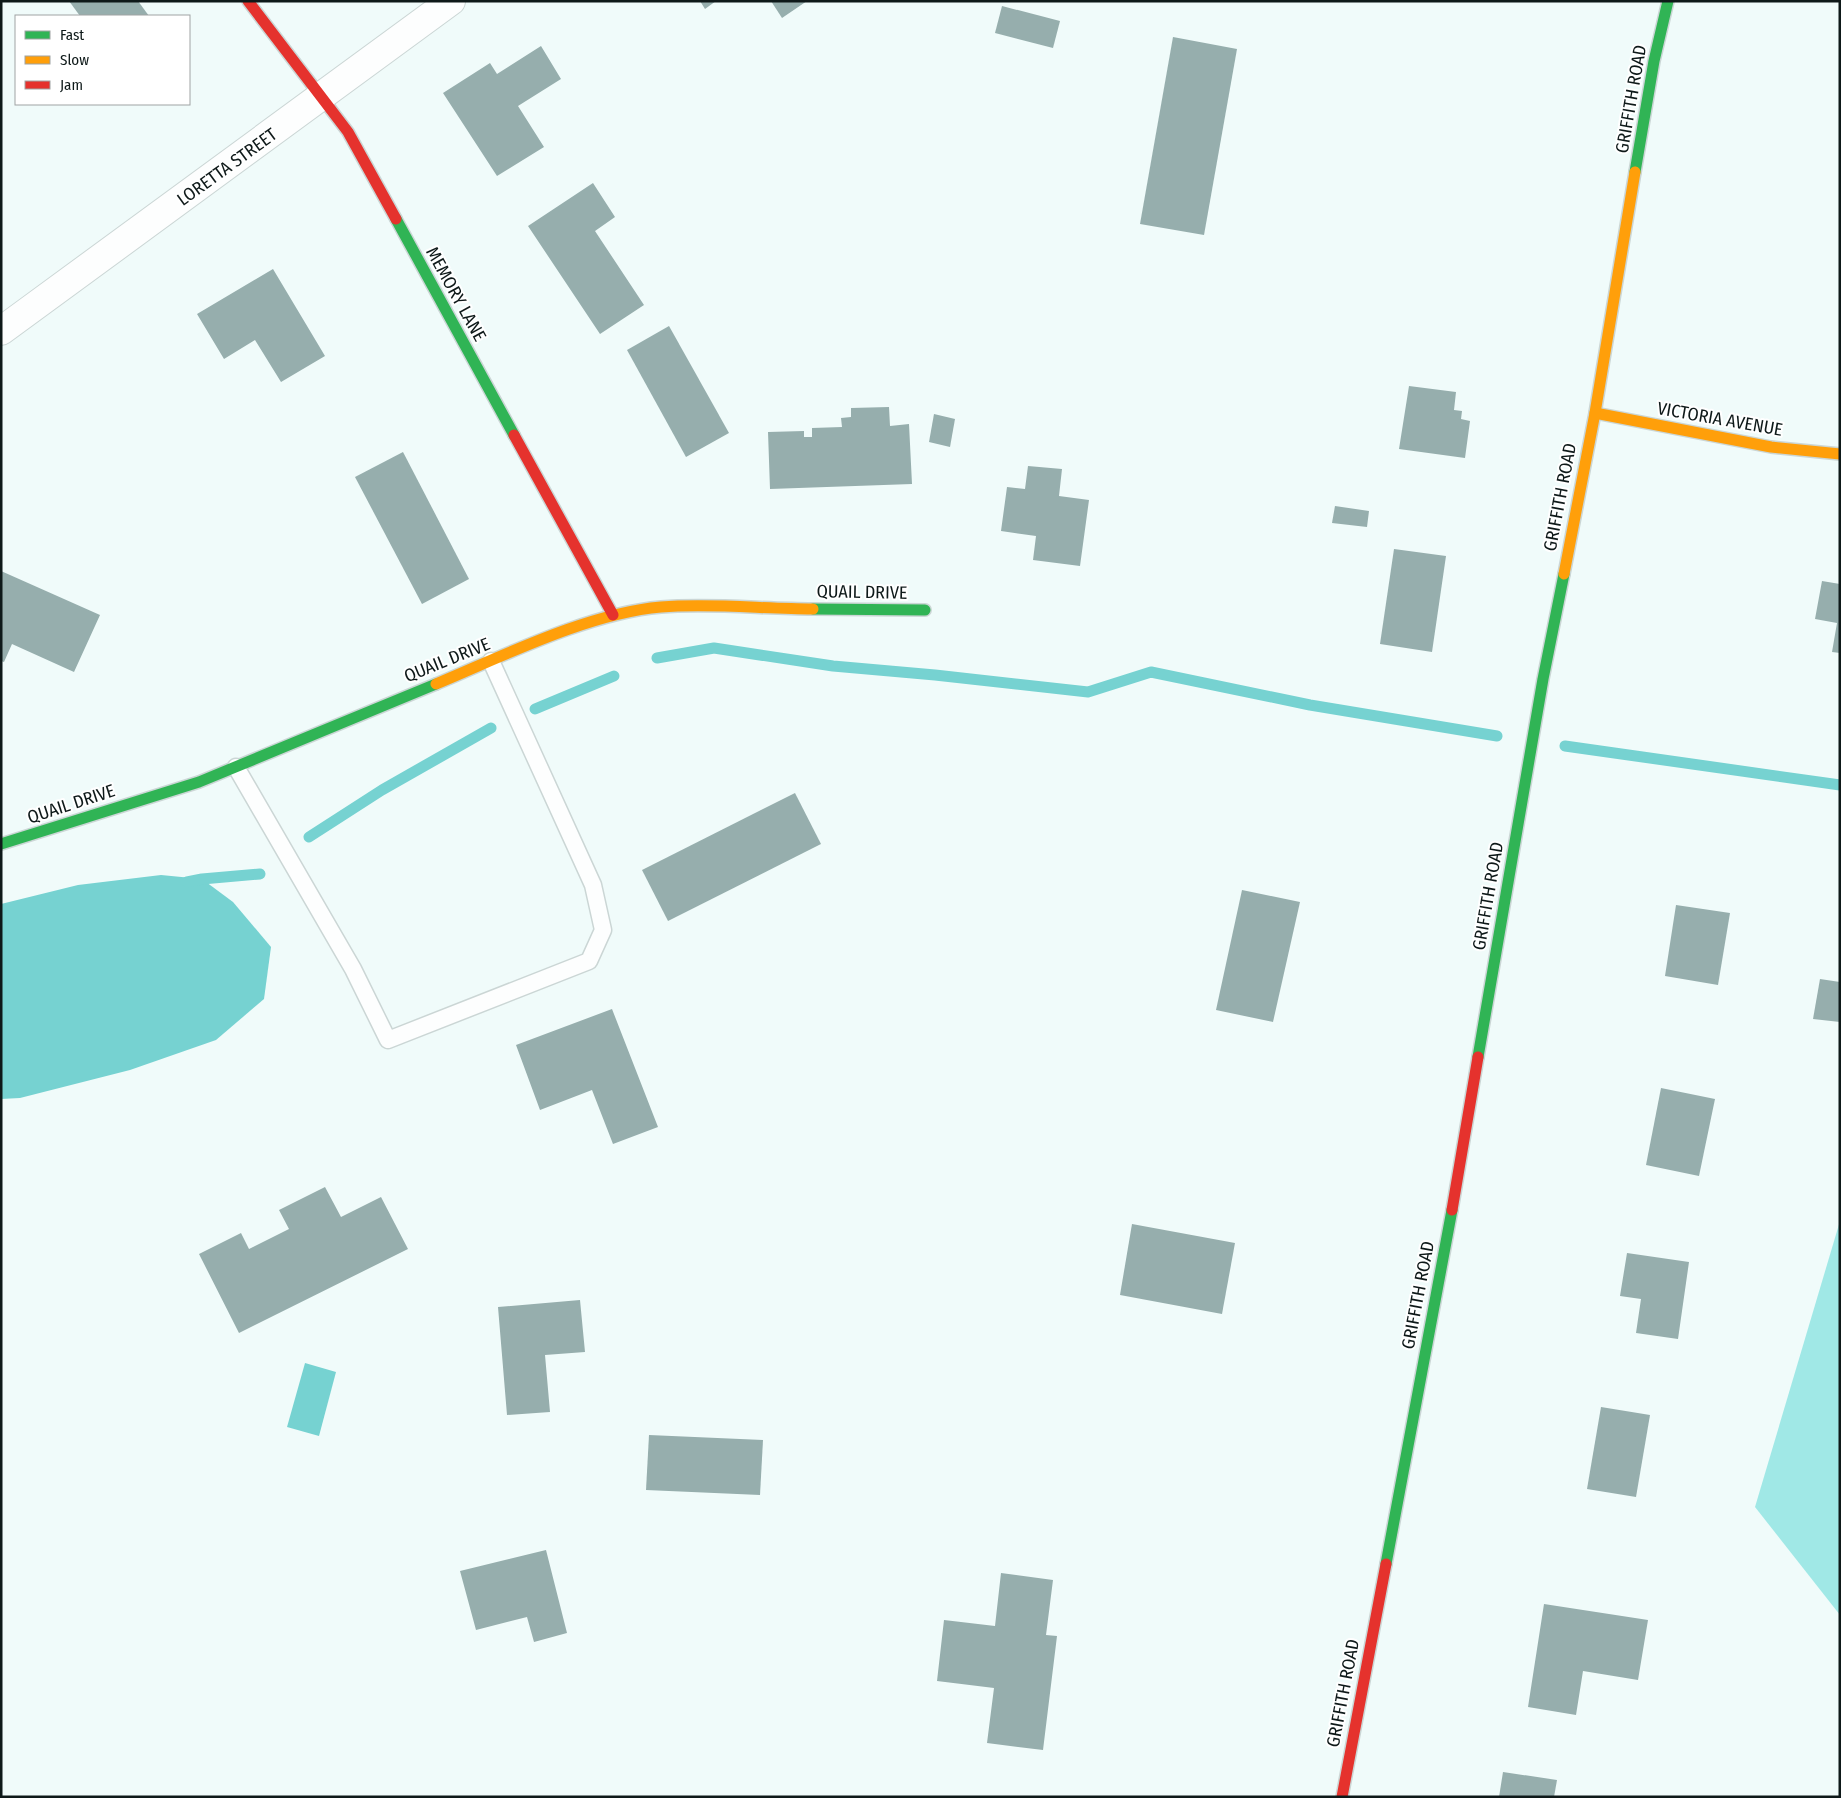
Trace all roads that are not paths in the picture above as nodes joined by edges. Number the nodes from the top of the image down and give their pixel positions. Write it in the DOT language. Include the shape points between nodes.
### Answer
graph roads {
  1 [pos="248,1"];
  2 [pos="452,1"];
  3 [pos="1668,1"];
  4 [pos="322,98"];
  5 [pos="1,331"];
  6 [pos="1595,413"];
  7 [pos="1840,454"];
  8 [pos="925,610"];
  9 [pos="613,616"];
  10 [pos="492,661"];
  11 [pos="236,767"];
  12 [pos="1,844"];
  13 [pos="1342,1797"];
  1 -- 4 [label="street, MEMORY LANE"];
  2 -- 4 [label="street, LORETTA STREET"];
  3 -- 6 [label="street, GRIFFITH ROAD" via="1654,61"];
  4 -- 5 [label="street, LORETTA STREET"];
  4 -- 9 [label="street, MEMORY LANE" via="348,132"];
  6 -- 7 [label="street, VICTORIA AVENUE" via="1771,447"];
  6 -- 13 [label="street, GRIFFITH ROAD" via="1541,689 1442,1264"];
  8 -- 9 [label="street, QUAIL DRIVE" via="706,606 661,607"];
  9 -- 10 [label="street, QUAIL DRIVE"];
  10 -- 11 [label="street, QUAIL DRIVE"];
  10 -- 11 [label="lane" via="593,885 603,930 589,961 388,1040 353,968"];
  11 -- 12 [label="street, QUAIL DRIVE" via="199,782"];
}
